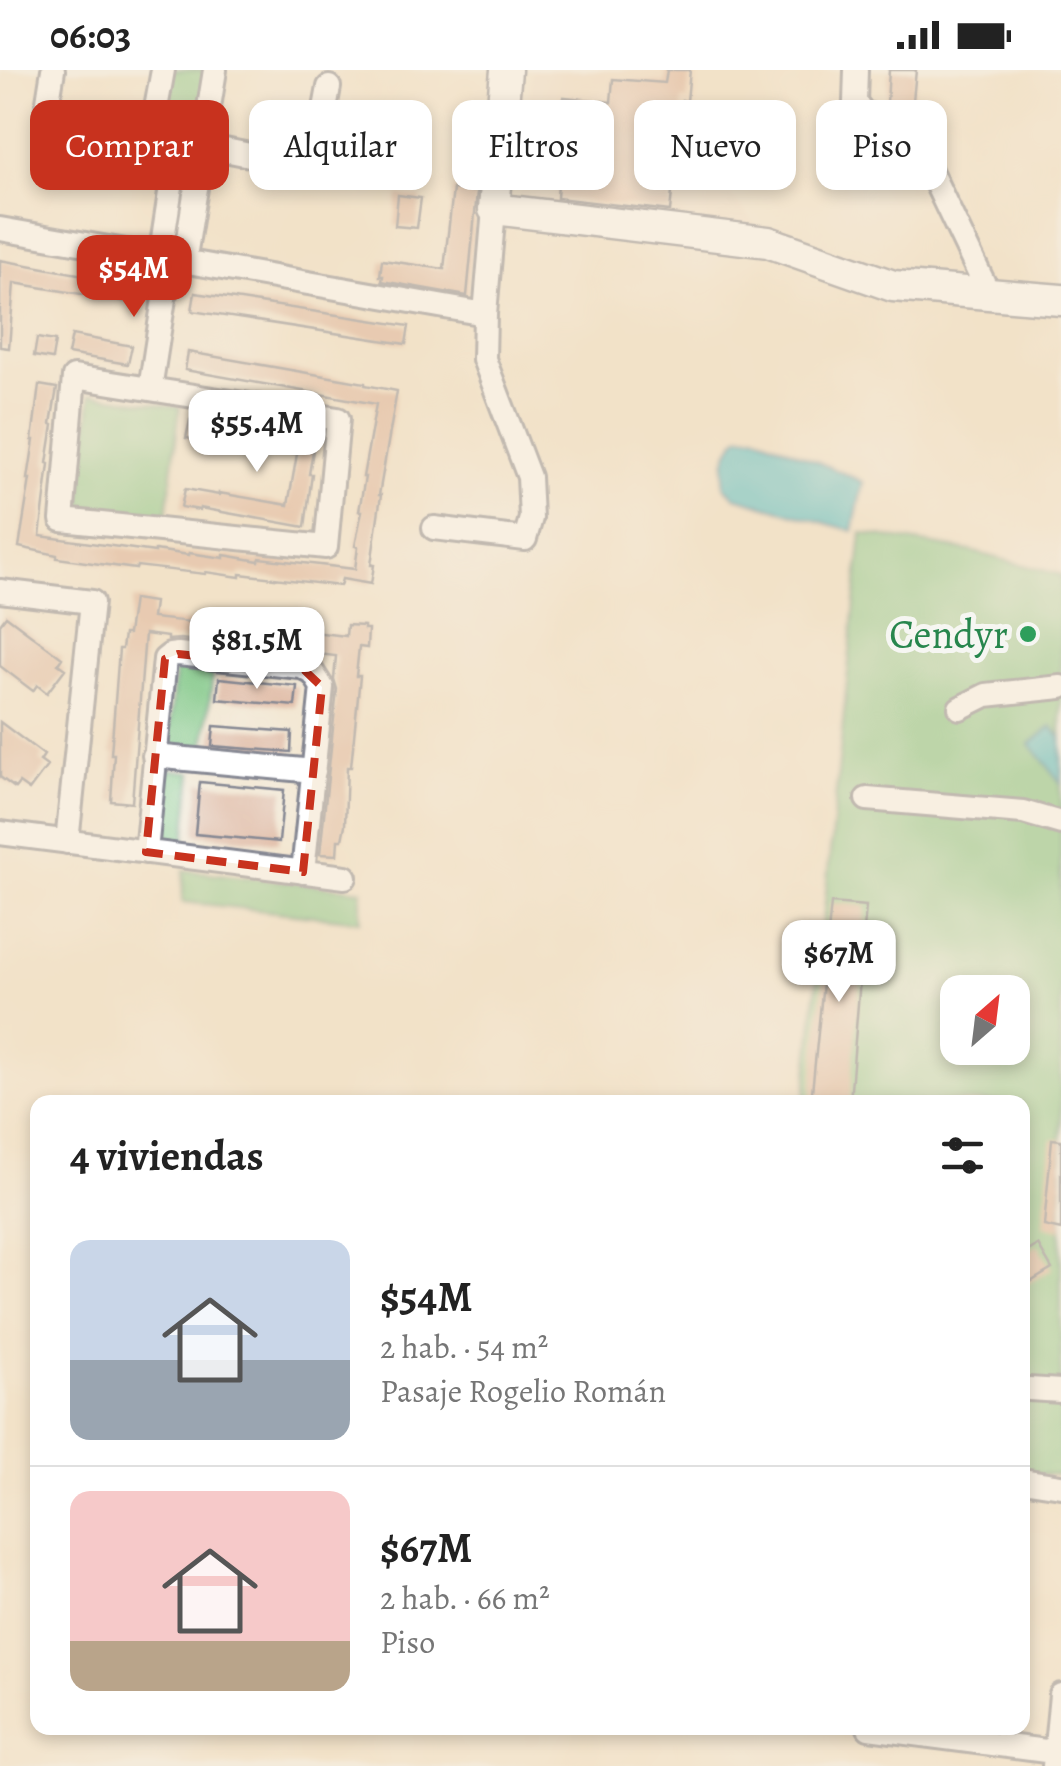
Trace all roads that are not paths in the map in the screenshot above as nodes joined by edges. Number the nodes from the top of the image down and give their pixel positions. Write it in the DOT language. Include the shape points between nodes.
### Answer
graph roads {
  1 [pos="53,70"];
  2 [pos="163,70"];
  3 [pos="215,70"];
  4 [pos="506,70"];
  5 [pos="856,70"];
  6 [pos="329,87"];
  7 [pos="48,100"];
  8 [pos="158,100"];
  9 [pos="210,100"];
  10 [pos="229,151"];
  11 [pos="175,190"];
  12 [pos="190,190"];
  13 [pos="494,209"];
  14 [pos="0,229"];
  15 [pos="171,260"];
  16 [pos="988,292"];
  17 [pos="1061,300"];
  18 [pos="485,314"];
  19 [pos="150,389"];
  20 [pos="434,528"];
  21 [pos="0,592"];
  22 [pos="1061,687"];
  23 [pos="960,708"];
  24 [pos="154,756"];
  25 [pos="314,771"];
  26 [pos="867,798"];
  27 [pos="1061,823"];
  28 [pos="0,834"];
  29 [pos="67,842"];
  30 [pos="146,852"];
  31 [pos="303,872"];
  32 [pos="345,877"];
  33 [pos="1030,1388"];
  34 [pos="1061,1391"];
  35 [pos="1030,1481"];
  36 [pos="1061,1486"];
  37 [pos="1061,1695"];
  38 [pos="914,1735"];
  39 [pos="1057,1757"];
  1 -- 7 [label="street"];
  2 -- 8 [label="street"];
  3 -- 9 [label="street"];
  4 -- 13 [label="main road"];
  5 -- 16 [label="street" via="855,102 864,114 902,122 913,135"];
  6 -- 10 [label="street" via="314,168"];
  11 -- 15 [label="street"];
  12 -- 15 [label="street"];
  13 -- 16 [label="main road" via="768,242 893,286"];
  13 -- 18 [label="street"];
  14 -- 15 [label="street"];
  15 -- 18 [label="street"];
  15 -- 19 [label="street"];
  16 -- 17 [label="main road"];
  18 -- 20 [label="street" via="484,359 529,477 525,539"];
  19 -- 19 [label="street" via="338,419 326,548 62,520 74,377"];
  21 -- 29 [label="street" via="92,602"];
  22 -- 23 [label="street" via="986,695"];
  24 -- 25 [label="street"];
  24 -- 25 [label="street" via="165,660 178,654 314,673 322,687"];
  24 -- 30 [label="street"];
  25 -- 31 [label="street"];
  26 -- 27 [label="street" via="1023,812"];
  28 -- 29 [label="street"];
  29 -- 30 [label="street"];
  30 -- 31 [label="street"];
  31 -- 32 [label="street"];
  33 -- 34 [label="street"];
  35 -- 36 [label="street"];
  37 -- 39 [label="street"];
  38 -- 39 [label="street"];
}
